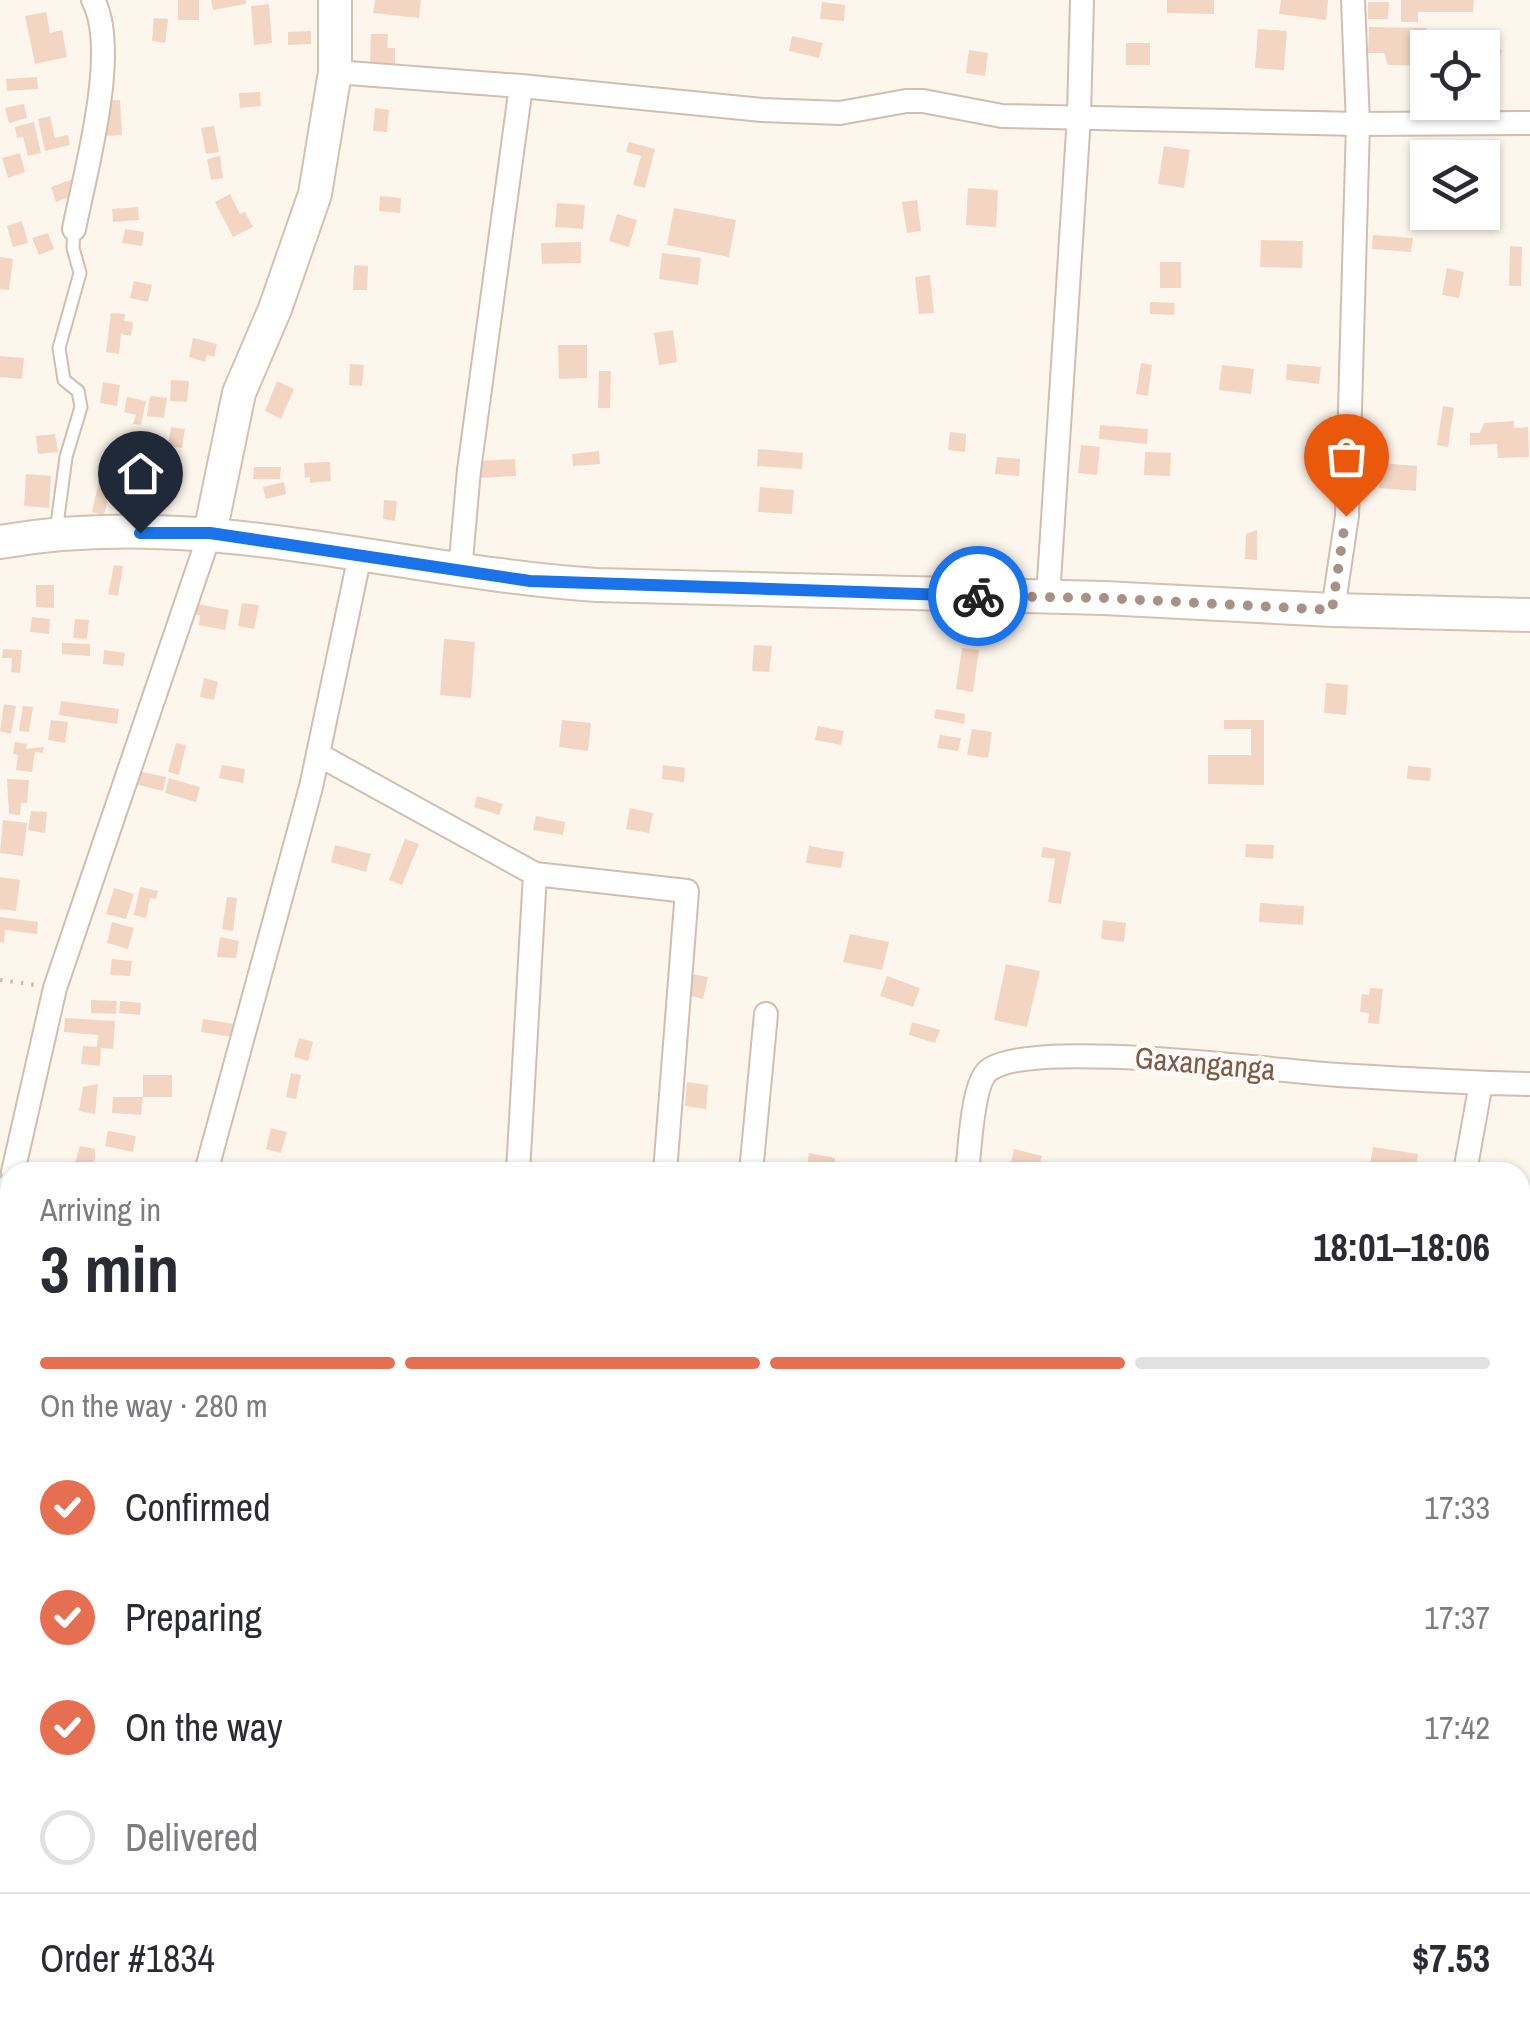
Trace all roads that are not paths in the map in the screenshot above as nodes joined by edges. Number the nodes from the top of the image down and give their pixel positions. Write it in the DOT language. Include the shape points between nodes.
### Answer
graph roads {
  1 [pos="94,0"];
  2 [pos="335,0"];
  3 [pos="1082,0"];
  4 [pos="1353,0"];
  5 [pos="335,72"];
  6 [pos="521,86"];
  7 [pos="1079,116"];
  8 [pos="1530,123"];
  9 [pos="1358,124"];
  10 [pos="74,229"];
  11 [pos="56,532"];
  12 [pos="210,533"];
  13 [pos="0,542"];
  14 [pos="360,555"];
  15 [pos="460,571"];
  16 [pos="1048,597"];
  17 [pos="1332,610"];
  18 [pos="1530,615"];
  19 [pos="319,755"];
  20 [pos="535,874"];
  21 [pos="766,1014"];
  22 [pos="1482,1083"];
  23 [pos="1530,1084"];
  24 [pos="15,1162"];
  25 [pos="209,1162"];
  26 [pos="519,1162"];
  27 [pos="667,1162"];
  28 [pos="751,1162"];
  29 [pos="968,1162"];
  30 [pos="1467,1162"];
  1 -- 10 [label="street" via="103,72"];
  2 -- 5 [label="street"];
  3 -- 7 [label="street"];
  4 -- 9 [label="street"];
  5 -- 6 [label="street"];
  5 -- 12 [label="street" via="315,194 240,393"];
  6 -- 7 [label="street" via="762,110 840,112 923,101 1002,116"];
  6 -- 15 [label="street"];
  7 -- 9 [label="street"];
  7 -- 16 [label="street"];
  8 -- 9 [label="street"];
  9 -- 17 [label="street" via="1346,516"];
  10 -- 11 [label="lane" via="80,273 59,348 64,380 78,391 81,407"];
  11 -- 12 [label="street"];
  11 -- 13 [label="street"];
  12 -- 14 [label="street"];
  12 -- 24 [label="street" via="56,988"];
  14 -- 15 [label="street"];
  14 -- 19 [label="street"];
  15 -- 16 [label="street" via="597,585"];
  16 -- 17 [label="street"];
  17 -- 18 [label="street"];
  19 -- 20 [label="street"];
  19 -- 25 [label="street"];
  20 -- 26 [label="street"];
  20 -- 27 [label="street" via="687,891"];
  21 -- 28 [label="street"];
  22 -- 23 [label="street, Gaxanganga"];
  22 -- 29 [label="street, Gaxanganga" via="1107,1057 1001,1062 984,1072 977,1090"];
  22 -- 30 [label="street"];
}
